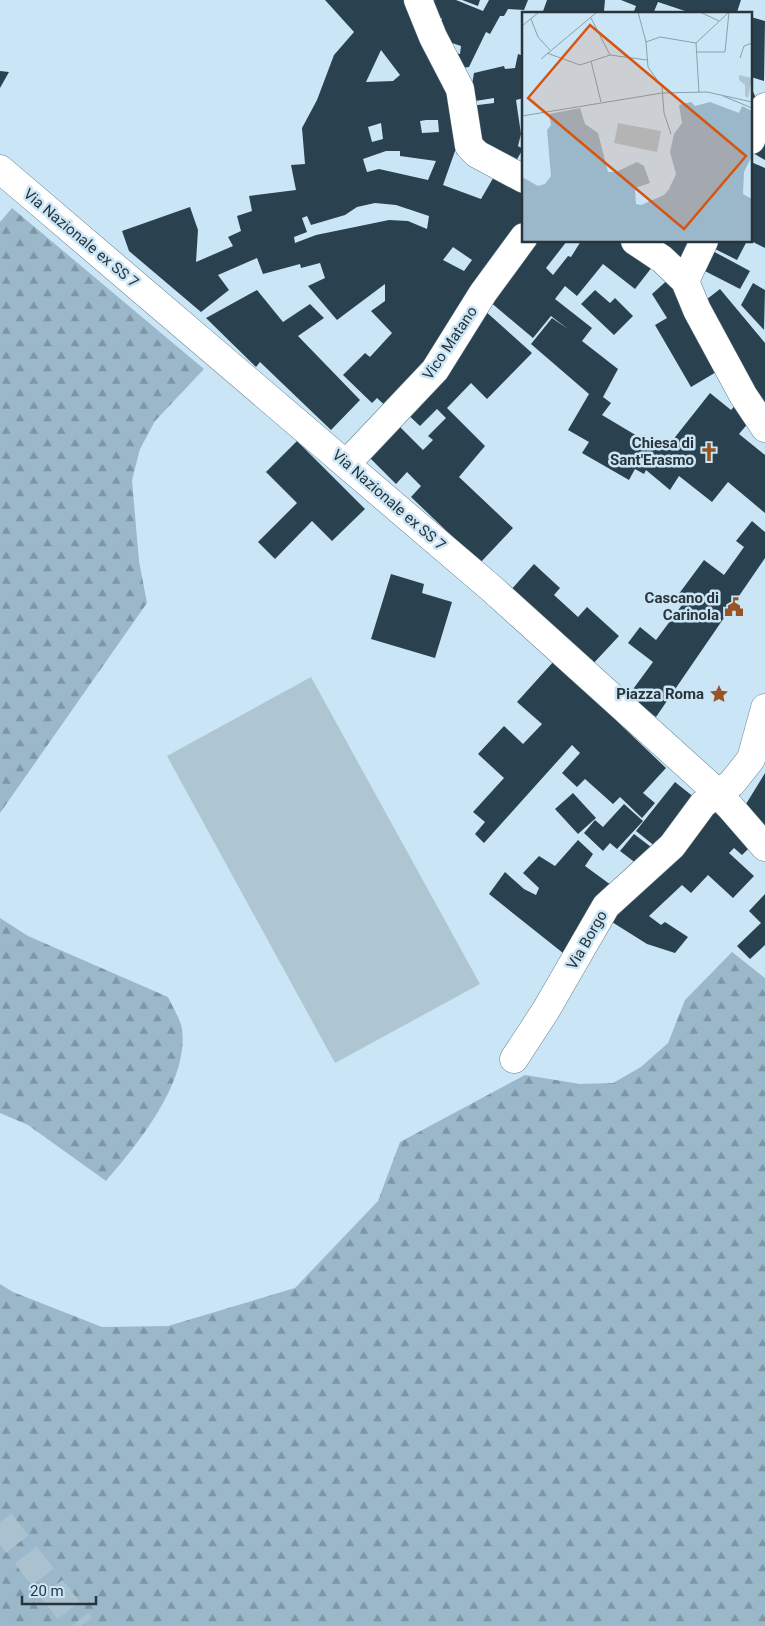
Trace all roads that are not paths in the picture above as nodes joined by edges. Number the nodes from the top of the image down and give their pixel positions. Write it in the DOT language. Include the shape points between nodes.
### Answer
graph roads {
  1 [pos="418,0"];
  2 [pos="765,108"];
  3 [pos="752,138"];
  4 [pos="0,169"];
  5 [pos="522,178"];
  6 [pos="522,240"];
  7 [pos="637,242"];
  8 [pos="704,242"];
  9 [pos="685,281"];
  10 [pos="765,428"];
  11 [pos="347,463"];
  12 [pos="765,708"];
  13 [pos="719,794"];
  14 [pos="765,847"];
  15 [pos="514,1059"];
  1 -- 5 [label="street" via="432,37 460,89 468,146"];
  2 -- 3 [label="street"];
  4 -- 11 [label="street, Via Nazionale ex SS 7"];
  6 -- 11 [label="street, Vico Matano" via="483,293 435,370"];
  7 -- 9 [label="street"];
  8 -- 9 [label="street"];
  9 -- 10 [label="street" via="743,395"];
  11 -- 13 [label="street, Via Nazionale ex SS 7"];
  12 -- 13 [label="street, Via Borgo" via="751,760"];
  13 -- 14 [label="street, Via Nazionale ex SS 7"];
  13 -- 15 [label="street, Via Borgo" via="703,804 672,846 606,906"];
}
